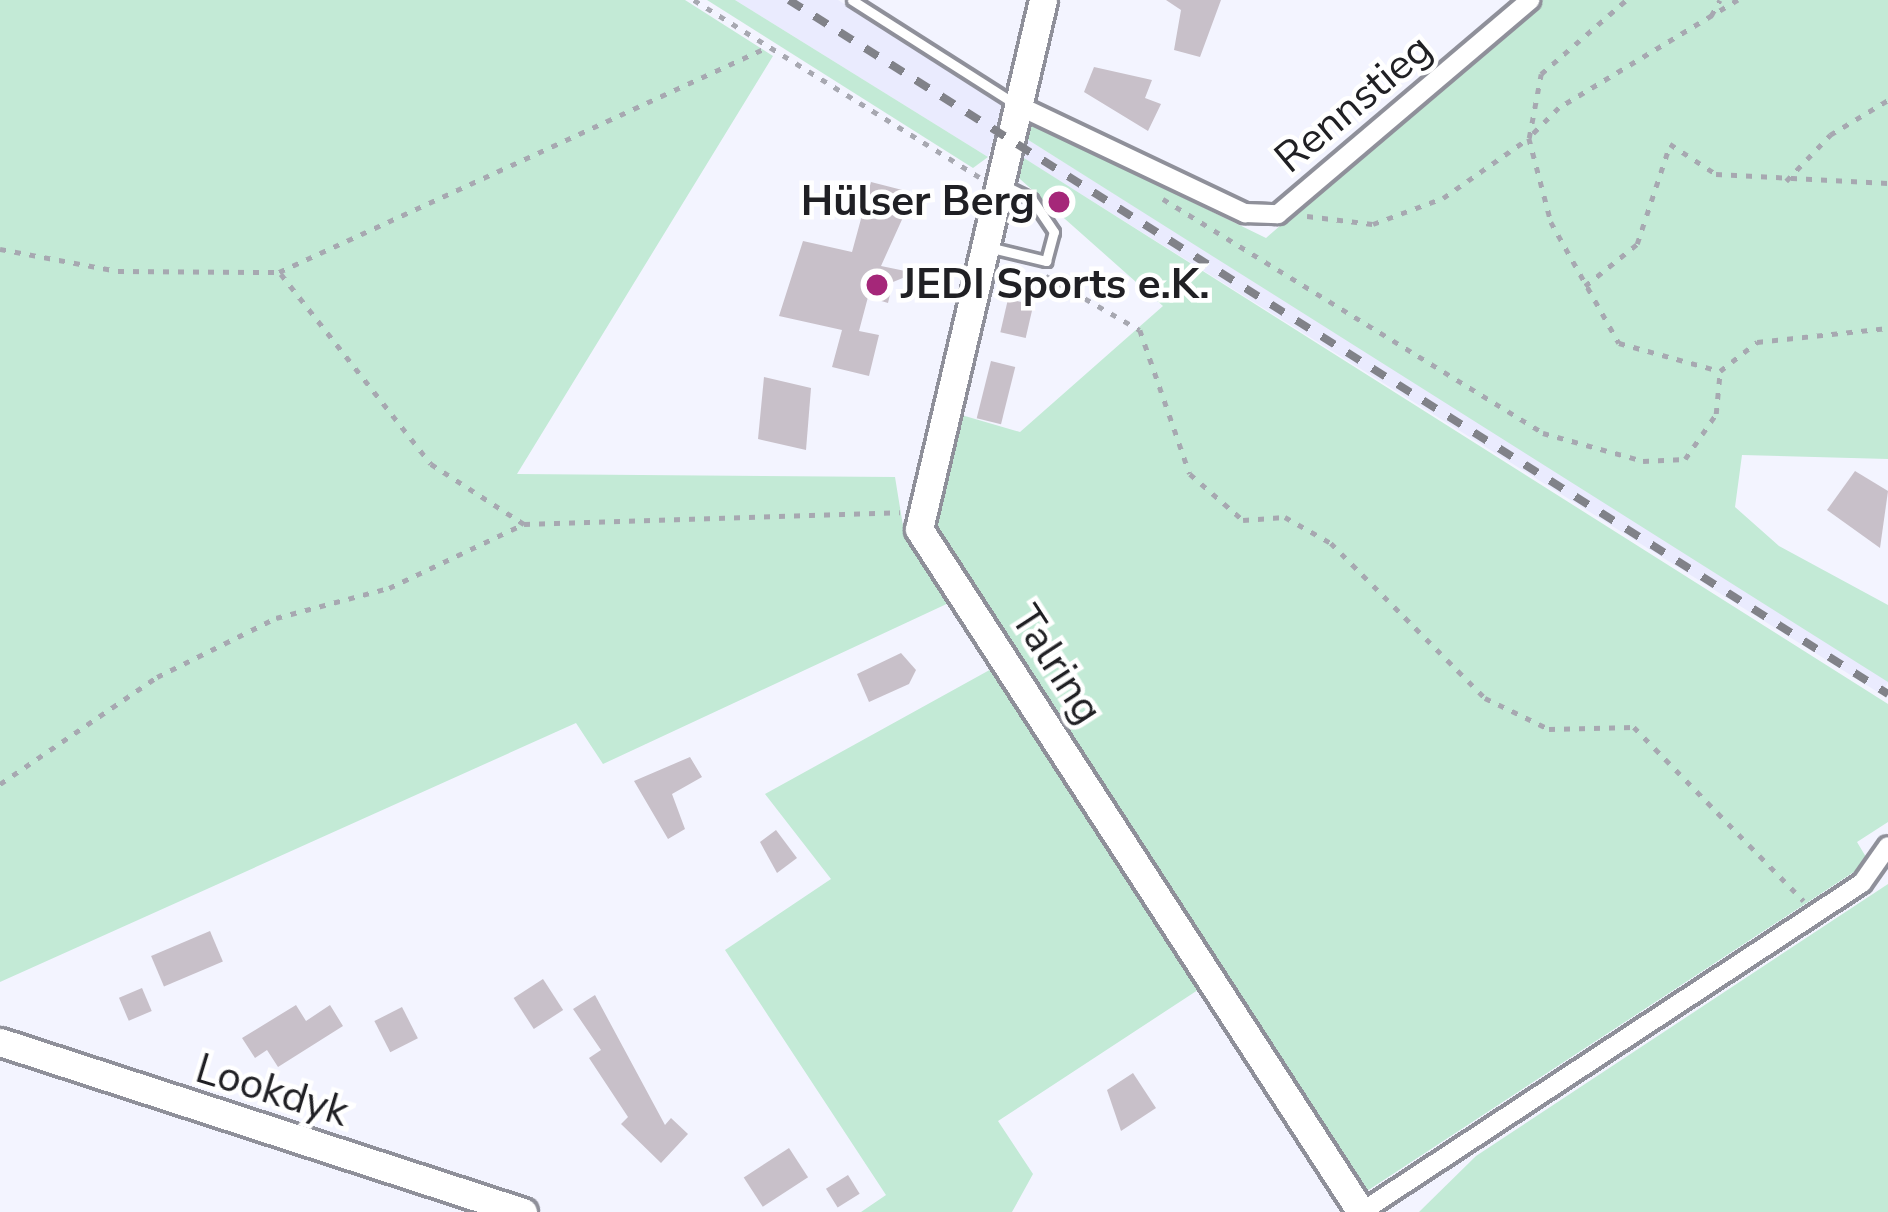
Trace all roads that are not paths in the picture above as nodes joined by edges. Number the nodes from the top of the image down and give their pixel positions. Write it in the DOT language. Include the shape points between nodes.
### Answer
graph roads {
  1 [pos="852,0"];
  2 [pos="1043,0"];
  3 [pos="1530,0"];
  4 [pos="1015,104"];
  5 [pos="997,182"];
  6 [pos="980,245"];
  7 [pos="1888,845"];
  8 [pos="0,1042"];
  9 [pos="1362,1211"];
  10 [pos="523,1212"];
  1 -- 4 [label="lane"];
  2 -- 4 [label="street"];
  3 -- 4 [label="street, Rennstieg" via="1278,214 1245,213"];
  4 -- 5 [label="street"];
  5 -- 6 [label="street"];
  5 -- 6 [label="lane" via="1047,213 1046,262"];
  6 -- 9 [label="street, Talring" via="918,511 931,550"];
  7 -- 9 [label="street, Talring" via="1862,883"];
  8 -- 10 [label="street, Lookdyk"];
}
